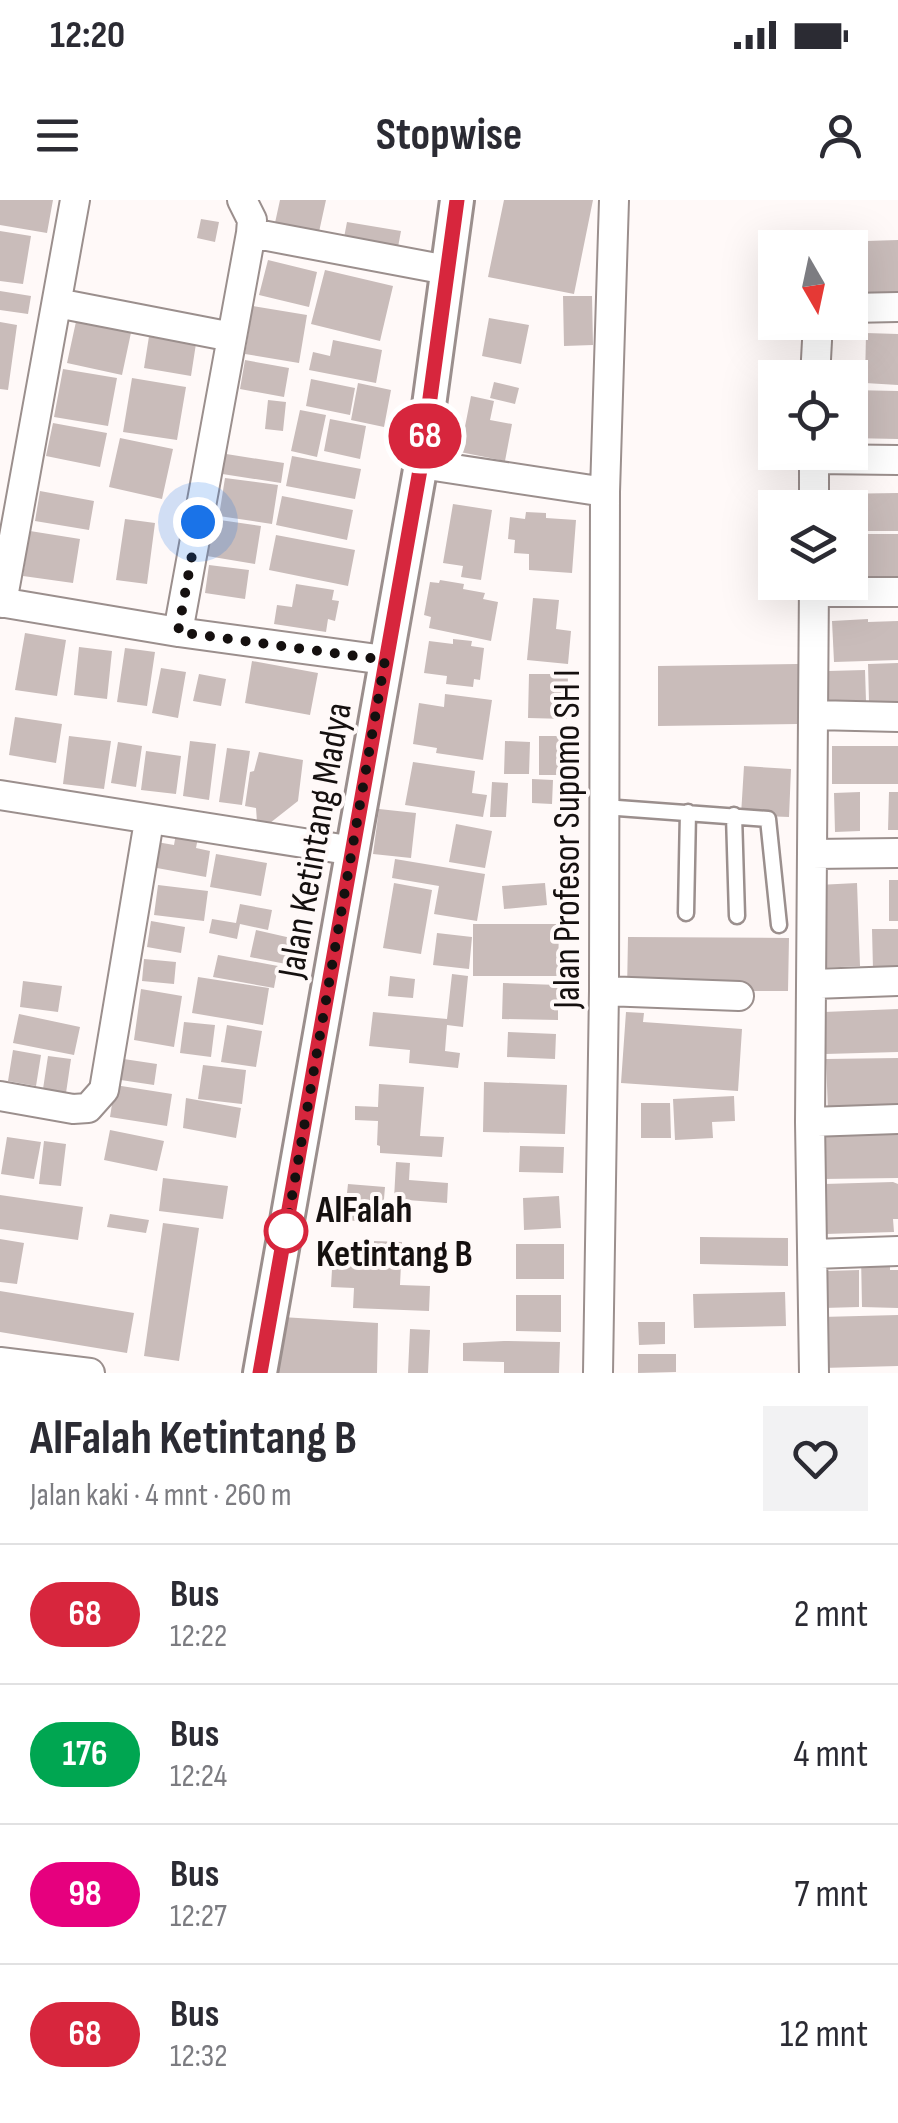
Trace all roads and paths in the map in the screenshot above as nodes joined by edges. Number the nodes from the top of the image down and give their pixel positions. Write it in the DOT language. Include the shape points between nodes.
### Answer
graph roads {
  1 [pos="75,200"];
  2 [pos="242,200"];
  3 [pos="457,200"];
  4 [pos="614,200"];
  5 [pos="251,234"];
  6 [pos="447,270"];
  7 [pos="57,304"];
  8 [pos="898,307"];
  9 [pos="868,308"];
  10 [pos="232,337"];
  11 [pos="868,459"];
  12 [pos="898,460"];
  13 [pos="421,464"];
  14 [pos="605,492"];
  15 [pos="868,590"];
  16 [pos="898,592"];
  17 [pos="814,600"];
  18 [pos="1,602"];
  19 [pos="178,632"];
  20 [pos="385,660"];
  21 [pos="814,715"];
  22 [pos="898,716"];
  23 [pos="0,795"];
  24 [pos="604,807"];
  25 [pos="688,812"];
  26 [pos="734,816"];
  27 [pos="150,820"];
  28 [pos="354,851"];
  29 [pos="898,853"];
  30 [pos="812,854"];
  31 [pos="686,913"];
  32 [pos="737,916"];
  33 [pos="779,925"];
  34 [pos="898,981"];
  35 [pos="813,984"];
  36 [pos="604,991"];
  37 [pos="739,996"];
  38 [pos="0,1096"];
  39 [pos="898,1118"];
  40 [pos="810,1122"];
  41 [pos="898,1252"];
  42 [pos="814,1254"];
  43 [pos="0,1362"];
  44 [pos="43,1370"];
  45 [pos="90,1373"];
  46 [pos="260,1373"];
  47 [pos="598,1373"];
  48 [pos="814,1373"];
  1 -- 7 [label="street"];
  2 -- 5 [label="street"];
  3 -- 6 [label="street, Jalan Ketintang Madya"];
  4 -- 14 [label="street, Jalan Profesor Supomo SH I"];
  5 -- 6 [label="street"];
  5 -- 10 [label="street"];
  6 -- 13 [label="street, Jalan Ketintang Madya"];
  7 -- 10 [label="street"];
  7 -- 18 [label="street"];
  8 -- 9 [label="street"];
  10 -- 19 [label="street"];
  11 -- 12 [label="street"];
  13 -- 14 [label="street"];
  13 -- 20 [label="street, Jalan Ketintang Madya"];
  14 -- 24 [label="street, Jalan Profesor Supomo SH I"];
  15 -- 16 [label="street"];
  17 -- 21 [label="street"];
  18 -- 19 [label="street"];
  19 -- 20 [label="street"];
  20 -- 28 [label="street, Jalan Ketintang Madya"];
  21 -- 22 [label="street"];
  21 -- 30 [label="street"];
  23 -- 27 [label="street"];
  24 -- 25 [label="lane"];
  24 -- 36 [label="street, Jalan Profesor Supomo SH I"];
  25 -- 26 [label="lane"];
  25 -- 31 [label="lane"];
  26 -- 32 [label="lane"];
  26 -- 33 [label="lane" via="770,822"];
  27 -- 28 [label="street"];
  27 -- 38 [label="street" via="104,1090 88,1108 73,1109"];
  28 -- 46 [label="street, Jalan Ketintang Madya"];
  29 -- 30 [label="street"];
  30 -- 35 [label="street"];
  34 -- 35 [label="street"];
  35 -- 40 [label="street"];
  36 -- 37 [label="street"];
  36 -- 47 [label="street, Jalan Profesor Supomo SH I"];
  39 -- 40 [label="street"];
  40 -- 42 [label="street"];
  41 -- 42 [label="street"];
  42 -- 48 [label="street"];
  43 -- 44 [label="street"];
  44 -- 45 [label="street"];
}
